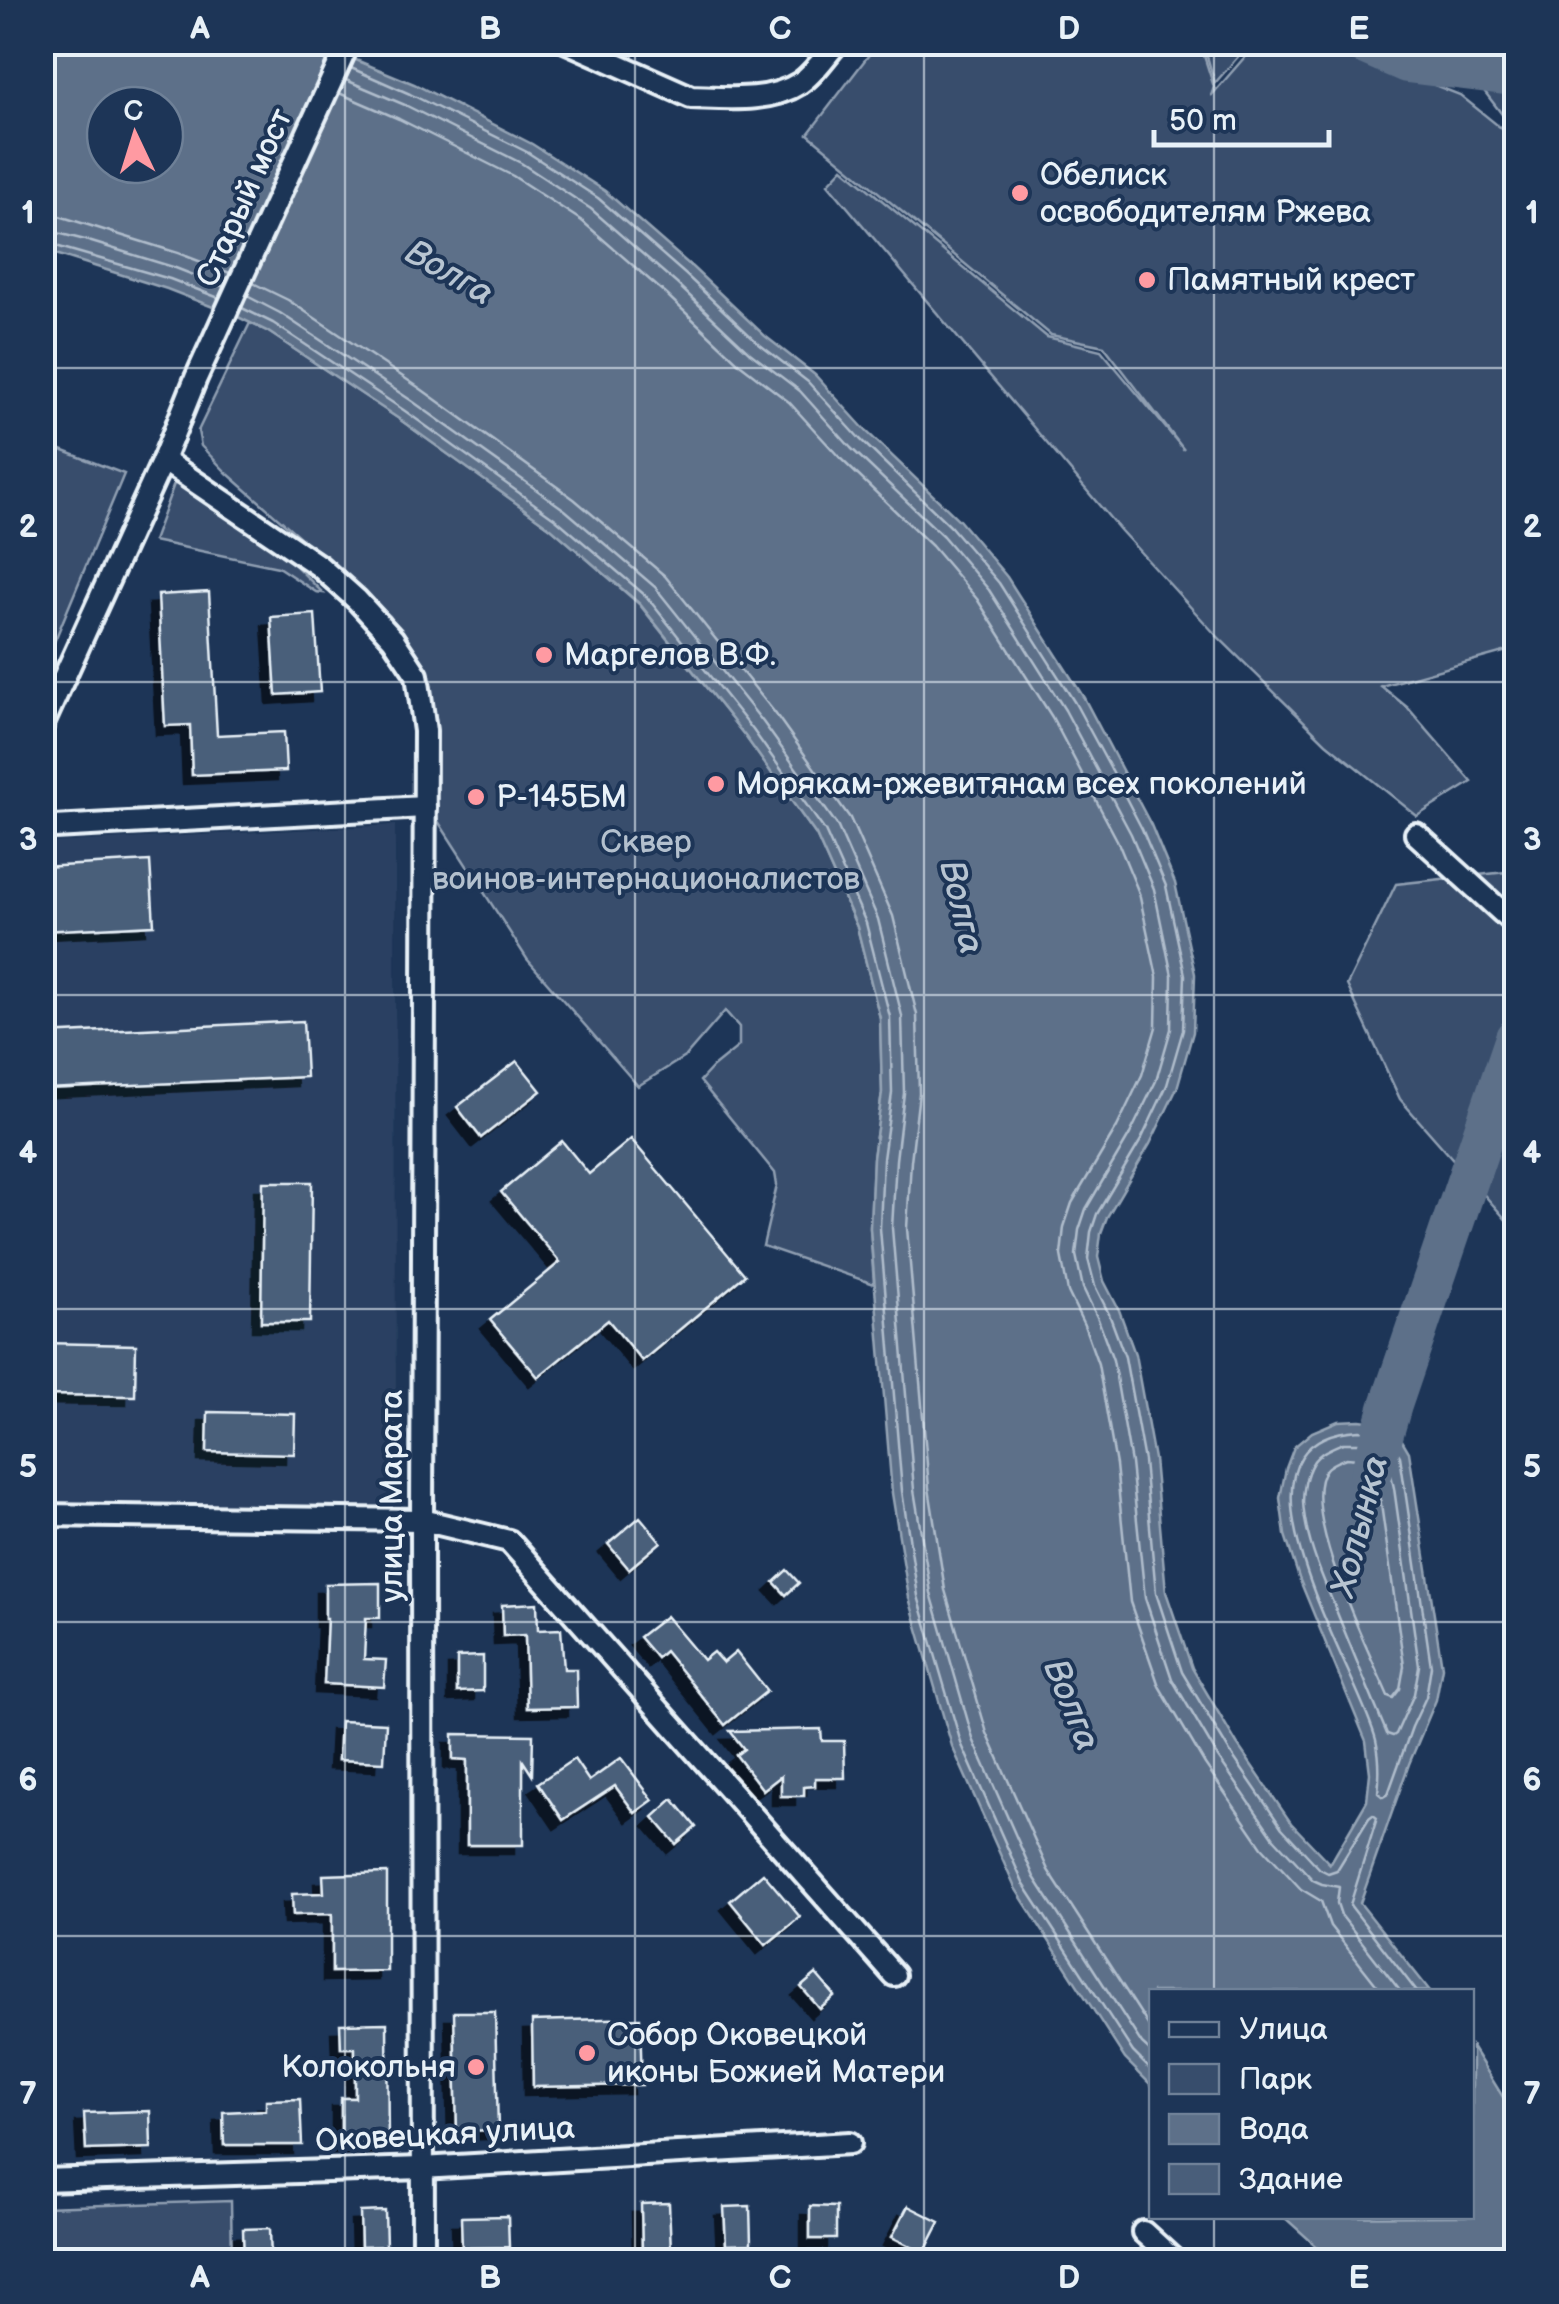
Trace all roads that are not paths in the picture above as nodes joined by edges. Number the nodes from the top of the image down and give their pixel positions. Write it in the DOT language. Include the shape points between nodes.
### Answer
graph roads {
  1 [pos="348,42"];
  2 [pos="567,42"];
  3 [pos="838,42"];
  4 [pos="163,460"];
  5 [pos="42,726"];
  6 [pos="425,807"];
  7 [pos="42,821"];
  8 [pos="1416,834"];
  9 [pos="1516,925"];
  10 [pos="42,1515"];
  11 [pos="422,1520"];
  12 [pos="894,1976"];
  13 [pos="850,2143"];
  14 [pos="422,2168"];
  15 [pos="42,2180"];
  16 [pos="1144,2232"];
  17 [pos="423,2262"];
  18 [pos="1176,2262"];
  1 -- 4 [label="street, Старый мост"];
  2 -- 3 [label="street" via="706,98 779,92 801,82"];
  4 -- 5 [label="street, Старый мост"];
  4 -- 6 [label="street, улица Марата" via="319,566 393,640 417,676"];
  6 -- 7 [label="street" via="54,826"];
  6 -- 11 [label="street, улица Марата"];
  8 -- 9 [label="street"];
  10 -- 11 [label="street"];
  11 -- 12 [label="street" via="508,1541"];
  11 -- 14 [label="street, улица Марата"];
  13 -- 14 [label="street, Оковецкая улица"];
  14 -- 15 [label="street, Оковецкая улица"];
  14 -- 17 [label="street, улица Марата"];
  16 -- 18 [label="street"];
}
